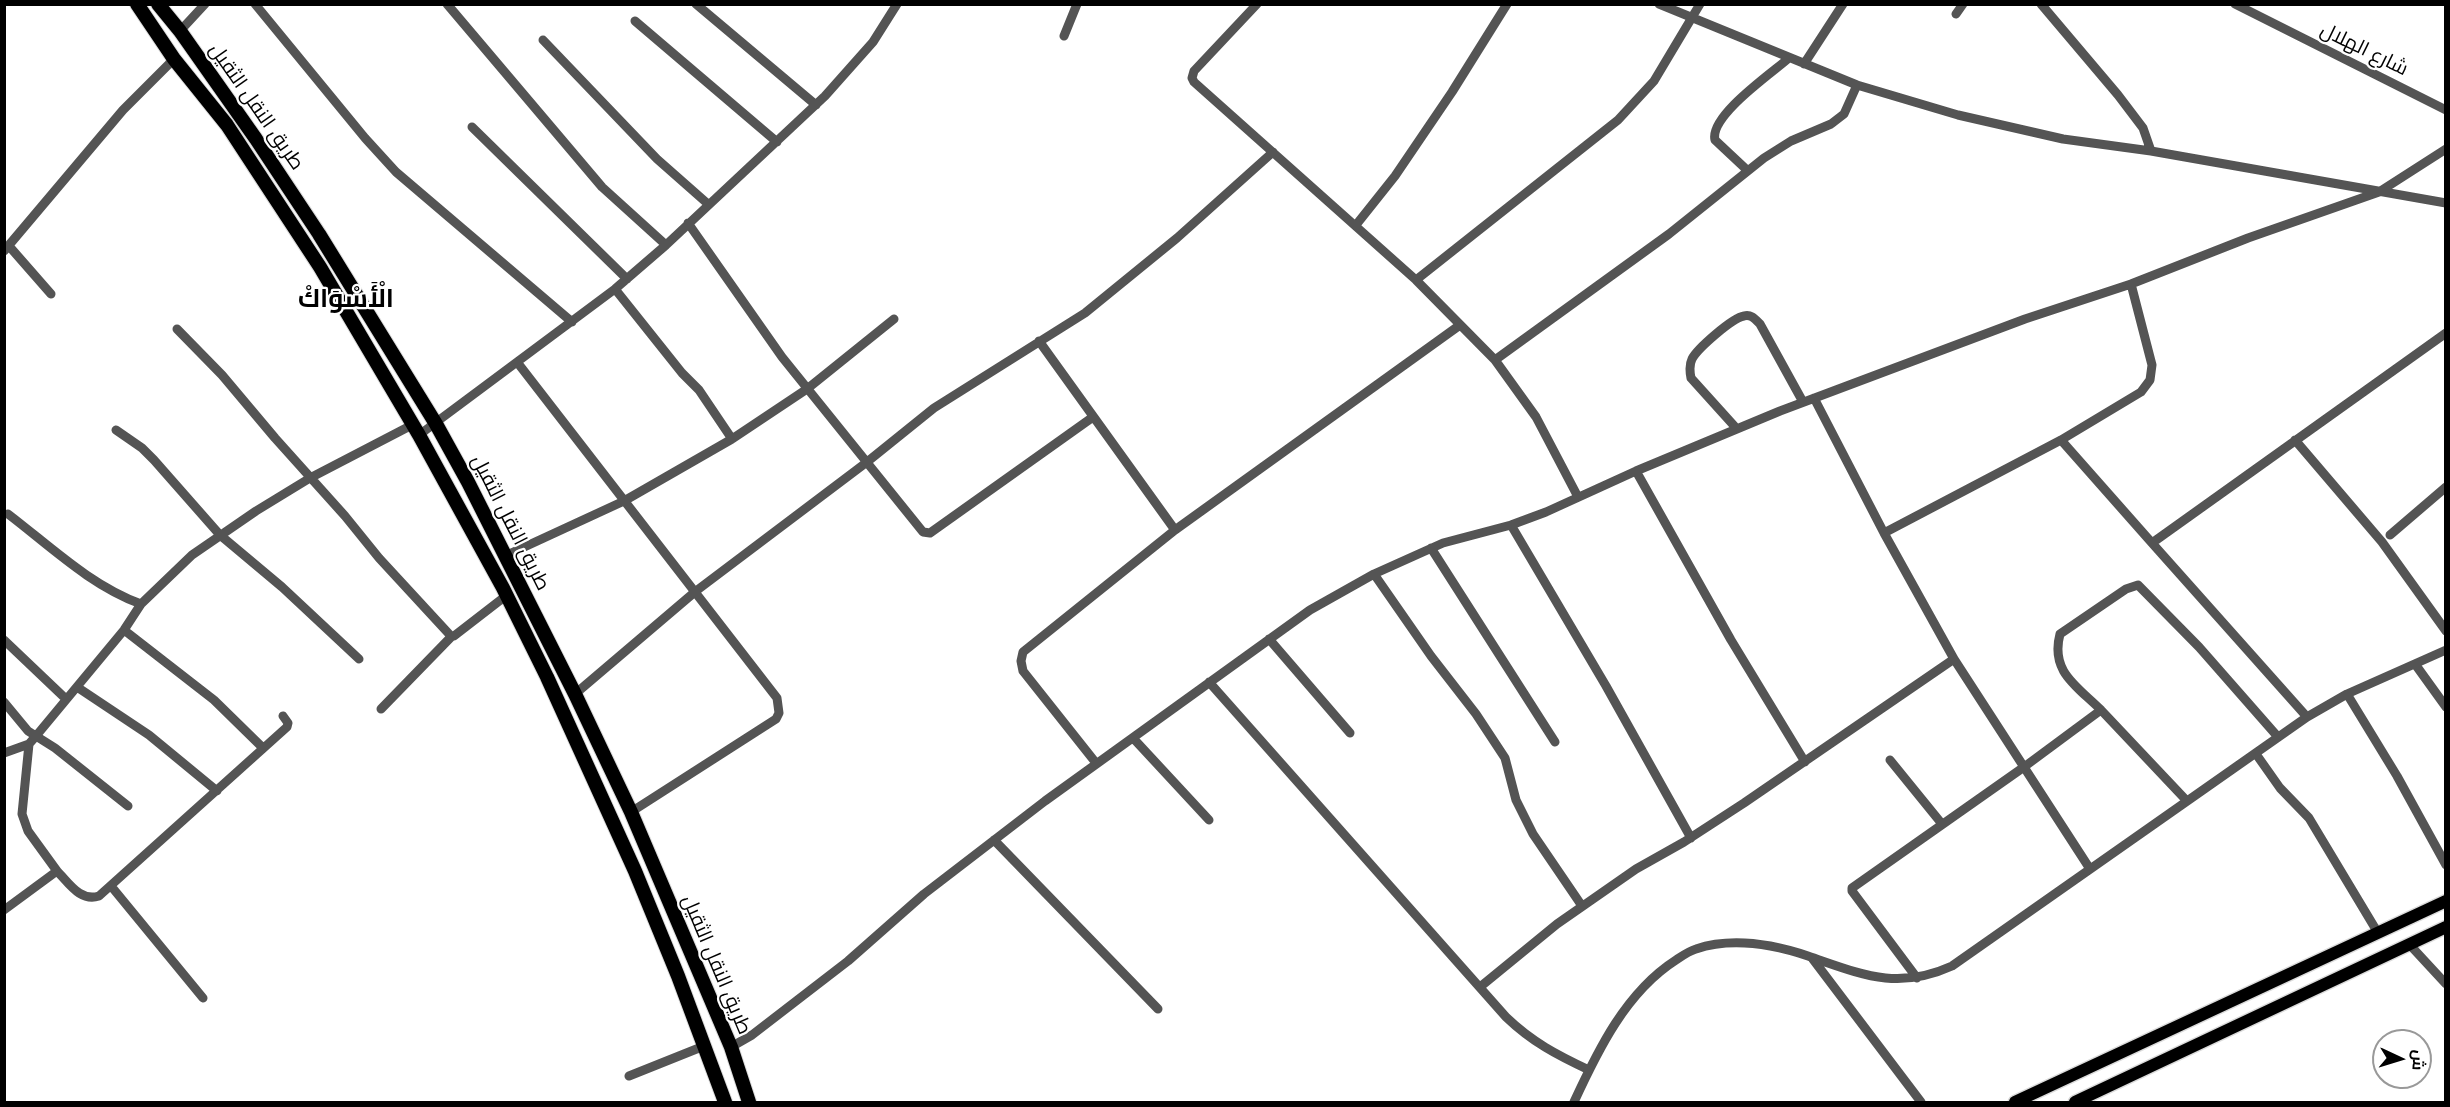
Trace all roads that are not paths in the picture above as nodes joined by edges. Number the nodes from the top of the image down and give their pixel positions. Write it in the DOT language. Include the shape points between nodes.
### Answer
graph roads {
  1 [pos="137,4"];
  2 [pos="158,4"];
  3 [pos="205,4"];
  4 [pos="255,4"];
  5 [pos="447,4"];
  6 [pos="696,4"];
  7 [pos="897,4"];
  8 [pos="1077,4"];
  9 [pos="1257,4"];
  10 [pos="1507,4"];
  11 [pos="1659,4"];
  12 [pos="1700,4"];
  13 [pos="1843,4"];
  14 [pos="1963,4"];
  15 [pos="2041,4"];
  16 [pos="2235,4"];
  17 [pos="1956,14"];
  18 [pos="1692,19"];
  19 [pos="635,21"];
  20 [pos="180,32"];
  21 [pos="1064,36"];
  22 [pos="543,40"];
  23 [pos="1789,58"];
  24 [pos="174,59"];
  25 [pos="1804,64"];
  26 [pos="1857,85"];
  27 [pos="816,105"];
  28 [pos="2445,110"];
  29 [pos="472,127"];
  30 [pos="777,142"];
  31 [pos="2445,149"];
  32 [pos="1274,152"];
  33 [pos="2151,152"];
  34 [pos="1747,170"];
  35 [pos="2379,192"];
  36 [pos="2445,203"];
  37 [pos="708,204"];
  38 [pos="688,223"];
  39 [pos="1356,225"];
  40 [pos="666,244"];
  41 [pos="7,248"];
  42 [pos="627,279"];
  43 [pos="1416,280"];
  44 [pos="2131,284"];
  45 [pos="615,289"];
  46 [pos="51,294"];
  47 [pos="894,319"];
  48 [pos="572,322"];
  49 [pos="1460,325"];
  50 [pos="177,329"];
  51 [pos="2445,333"];
  52 [pos="1039,341"];
  53 [pos="1495,360"];
  54 [pos="517,362"];
  55 [pos="807,389"];
  56 [pos="1814,398"];
  57 [pos="1803,402"];
  58 [pos="1094,417"];
  59 [pos="436,424"];
  60 [pos="116,429"];
  61 [pos="1737,429"];
  62 [pos="415,430"];
  63 [pos="732,439"];
  64 [pos="2061,440"];
  65 [pos="2295,440"];
  66 [pos="867,462"];
  67 [pos="1636,471"];
  68 [pos="310,478"];
  69 [pos="2445,487"];
  70 [pos="1578,497"];
  71 [pos="624,501"];
  72 [pos="8,514"];
  73 [pos="1511,525"];
  74 [pos="1175,530"];
  75 [pos="1884,533"];
  76 [pos="220,535"];
  77 [pos="2390,535"];
  78 [pos="2152,543"];
  79 [pos="1431,548"];
  80 [pos="507,555"];
  81 [pos="1374,574"];
  82 [pos="696,591"];
  83 [pos="507,595"];
  84 [pos="141,604"];
  85 [pos="124,630"];
  86 [pos="2445,631"];
  87 [pos="452,636"];
  88 [pos="1269,639"];
  89 [pos="4,640"];
  90 [pos="2445,651"];
  91 [pos="359,659"];
  92 [pos="1954,659"];
  93 [pos="2415,664"];
  94 [pos="1209,682"];
  95 [pos="77,687"];
  96 [pos="575,694"];
  97 [pos="2347,694"];
  98 [pos="66,699"];
  99 [pos="4,702"];
  100 [pos="2445,707"];
  101 [pos="381,709"];
  102 [pos="2101,710"];
  103 [pos="283,716"];
  104 [pos="2307,717"];
  105 [pos="1350,733"];
  106 [pos="36,736"];
  107 [pos="2278,737"];
  108 [pos="1133,738"];
  109 [pos="1555,742"];
  110 [pos="29,744"];
  111 [pos="263,748"];
  112 [pos="4,753"];
  113 [pos="2256,754"];
  114 [pos="1890,760"];
  115 [pos="1805,762"];
  116 [pos="1096,763"];
  117 [pos="2024,767"];
  118 [pos="217,791"];
  119 [pos="2186,800"];
  120 [pos="128,806"];
  121 [pos="631,812"];
  122 [pos="1209,820"];
  123 [pos="1942,824"];
  124 [pos="1690,838"];
  125 [pos="994,840"];
  126 [pos="2445,865"];
  127 [pos="2090,869"];
  128 [pos="57,870"];
  129 [pos="111,886"];
  130 [pos="2445,901"];
  131 [pos="6,905"];
  132 [pos="1582,906"];
  133 [pos="2445,927"];
  134 [pos="2378,933"];
  135 [pos="2409,944"];
  136 [pos="1811,957"];
  137 [pos="1917,978"];
  138 [pos="2445,984"];
  139 [pos="1480,987"];
  140 [pos="203,998"];
  141 [pos="1158,1009"];
  142 [pos="704,1046"];
  143 [pos="731,1047"];
  144 [pos="1589,1070"];
  145 [pos="629,1076"];
  146 [pos="725,1102"];
  147 [pos="749,1102"];
  148 [pos="1574,1102"];
  149 [pos="1921,1102"];
  150 [pos="2014,1102"];
  151 [pos="2075,1102"];
  1 -- 24 [label="highway, طريق النقل الثقيل"];
  2 -- 20 [label="highway, طريق النقل الثقيل"];
  3 -- 20 [label="street"];
  4 -- 48 [label="street" via="396,172"];
  5 -- 40 [label="street" via="602,187"];
  6 -- 27 [label="street"];
  7 -- 27 [label="street" via="873,42"];
  8 -- 21 [label="street"];
  9 -- 32 [label="street" via="1194,71 1192,78"];
  10 -- 39 [label="street" via="1395,176"];
  11 -- 18 [label="street"];
  12 -- 18 [label="street"];
  13 -- 25 [label="street"];
  14 -- 17 [label="street"];
  15 -- 33 [label="street" via="2143,128"];
  16 -- 28 [label="street, شارع الهلال"];
  18 -- 23 [label="street"];
  18 -- 43 [label="street" via="1654,81 1618,120"];
  19 -- 30 [label="street"];
  20 -- 59 [label="highway, طريق النقل الثقيل" via="319,234"];
  22 -- 37 [label="street" via="657,159"];
  23 -- 25 [label="street"];
  23 -- 34 [label="street" via="1731,108 1715,132 1715,140"];
  24 -- 41 [label="street" via="123,110"];
  24 -- 62 [label="highway, طريق النقل الثقيل" via="227,125 282,209"];
  25 -- 26 [label="street"];
  26 -- 33 [label="street" via="1958,116 2062,139"];
  26 -- 34 [label="street" via="1844,114 1832,124 1791,141"];
  27 -- 30 [label="street"];
  29 -- 42 [label="street"];
  30 -- 37 [label="street"];
  31 -- 35 [label="street"];
  32 -- 39 [label="street"];
  32 -- 52 [label="street" via="1127,280 1085,313"];
  33 -- 35 [label="street"];
  34 -- 53 [label="street" via="1660,240"];
  35 -- 36 [label="street"];
  35 -- 44 [label="street"];
  37 -- 38 [label="street"];
  38 -- 40 [label="street"];
  38 -- 55 [label="street"];
  39 -- 43 [label="street"];
  40 -- 42 [label="street"];
  41 -- 46 [label="street"];
  42 -- 45 [label="street"];
  43 -- 49 [label="street"];
  44 -- 56 [label="street"];
  44 -- 64 [label="street" via="2152,365 2150,380 2141,392"];
  45 -- 48 [label="street"];
  45 -- 63 [label="street" via="699,390"];
  47 -- 55 [label="street"];
  48 -- 54 [label="street"];
  49 -- 53 [label="street"];
  49 -- 74 [label="street"];
  50 -- 68 [label="street"];
  51 -- 65 [label="street"];
  52 -- 58 [label="street"];
  52 -- 66 [label="street" via="934,408"];
  53 -- 70 [label="street" via="1536,417"];
  54 -- 59 [label="street"];
  54 -- 71 [label="street"];
  55 -- 63 [label="street"];
  55 -- 66 [label="street"];
  56 -- 57 [label="street"];
  56 -- 75 [label="street"];
  57 -- 61 [label="street"];
  57 -- 61 [label="street" via="1760,324 1753,317 1743,316 1710,338 1691,360 1690,371 1691,378"];
  58 -- 66 [label="street" via="927,533 916,526"];
  58 -- 74 [label="street"];
  59 -- 62 [label="street"];
  59 -- 80 [label="highway, طريق النقل الثقيل"];
  60 -- 76 [label="street" via="154,460"];
  61 -- 67 [label="street"];
  62 -- 68 [label="street"];
  62 -- 83 [label="highway, طريق النقل الثقيل"];
  63 -- 71 [label="street"];
  64 -- 75 [label="street"];
  64 -- 78 [label="street"];
  65 -- 78 [label="street"];
  65 -- 86 [label="street" via="2382,542"];
  66 -- 82 [label="street"];
  67 -- 70 [label="street"];
  67 -- 115 [label="street"];
  68 -- 76 [label="street"];
  68 -- 87 [label="street"];
  69 -- 77 [label="street"];
  70 -- 73 [label="street"];
  71 -- 80 [label="street"];
  71 -- 82 [label="street"];
  72 -- 84 [label="street" via="102,586"];
  73 -- 79 [label="street"];
  73 -- 124 [label="street"];
  74 -- 116 [label="street" via="1023,652 1023,671"];
  75 -- 92 [label="street"];
  76 -- 84 [label="street" via="192,555"];
  76 -- 91 [label="street"];
  78 -- 104 [label="street"];
  79 -- 81 [label="street"];
  79 -- 109 [label="street"];
  80 -- 96 [label="highway, طريق النقل الثقيل"];
  81 -- 88 [label="street" via="1310,610"];
  81 -- 132 [label="street" via="1505,758 1516,800 1533,834"];
  82 -- 96 [label="street"];
  82 -- 121 [label="street" via="777,698 779,713 776,719"];
  83 -- 87 [label="street"];
  83 -- 142 [label="highway, طريق النقل الثقيل" via="635,871"];
  84 -- 85 [label="street"];
  85 -- 95 [label="street"];
  85 -- 111 [label="street" via="214,700"];
  87 -- 101 [label="street"];
  88 -- 94 [label="street"];
  88 -- 105 [label="street"];
  89 -- 98 [label="street"];
  90 -- 93 [label="street"];
  92 -- 115 [label="street"];
  92 -- 117 [label="street"];
  93 -- 97 [label="street"];
  93 -- 100 [label="street"];
  94 -- 108 [label="street"];
  94 -- 139 [label="street"];
  95 -- 98 [label="street"];
  95 -- 118 [label="street" via="149,735"];
  96 -- 121 [label="highway, طريق النقل الثقيل"];
  97 -- 104 [label="street"];
  97 -- 126 [label="street"];
  98 -- 106 [label="street"];
  99 -- 106 [label="street" via="21,725"];
  102 -- 107 [label="street" via="2057,661 2060,634 2138,585"];
  102 -- 117 [label="street"];
  102 -- 119 [label="street"];
  103 -- 111 [label="street" via="287,728"];
  104 -- 107 [label="street"];
  106 -- 110 [label="street"];
  106 -- 120 [label="street"];
  107 -- 113 [label="street"];
  108 -- 116 [label="street"];
  108 -- 122 [label="street"];
  110 -- 112 [label="street"];
  110 -- 128 [label="street" via="22,813 28,831"];
  111 -- 118 [label="street"];
  113 -- 119 [label="street"];
  113 -- 134 [label="street" via="2280,788 2309,818"];
  114 -- 123 [label="street"];
  115 -- 124 [label="street"];
  116 -- 125 [label="street"];
  117 -- 123 [label="street"];
  117 -- 127 [label="street"];
  118 -- 129 [label="street"];
  119 -- 127 [label="street"];
  121 -- 143 [label="highway, طريق النقل الثقيل"];
  123 -- 137 [label="street" via="1852,888"];
  124 -- 132 [label="street"];
  125 -- 141 [label="street"];
  125 -- 143 [label="street" via="924,894 848,961"];
  127 -- 137 [label="street" via="1952,966"];
  128 -- 129 [label="street" via="81,895 90,898"];
  128 -- 131 [label="street"];
  129 -- 140 [label="street"];
  130 -- 134 [label="main road"];
  132 -- 139 [label="street"];
  133 -- 135 [label="main road"];
  134 -- 150 [label="main road"];
  135 -- 138 [label="street"];
  135 -- 151 [label="main road"];
  136 -- 137 [label="street" via="1851,972 1889,980"];
  136 -- 144 [label="street" via="1786,949 1727,942 1694,949 1656,973 1629,1004"];
  136 -- 149 [label="street"];
  139 -- 144 [label="street" via="1528,1037"];
  142 -- 145 [label="street"];
  142 -- 146 [label="highway, طريق النقل الثقيل"];
  143 -- 147 [label="highway, طريق النقل الثقيل"];
  144 -- 148 [label="street"];
}
